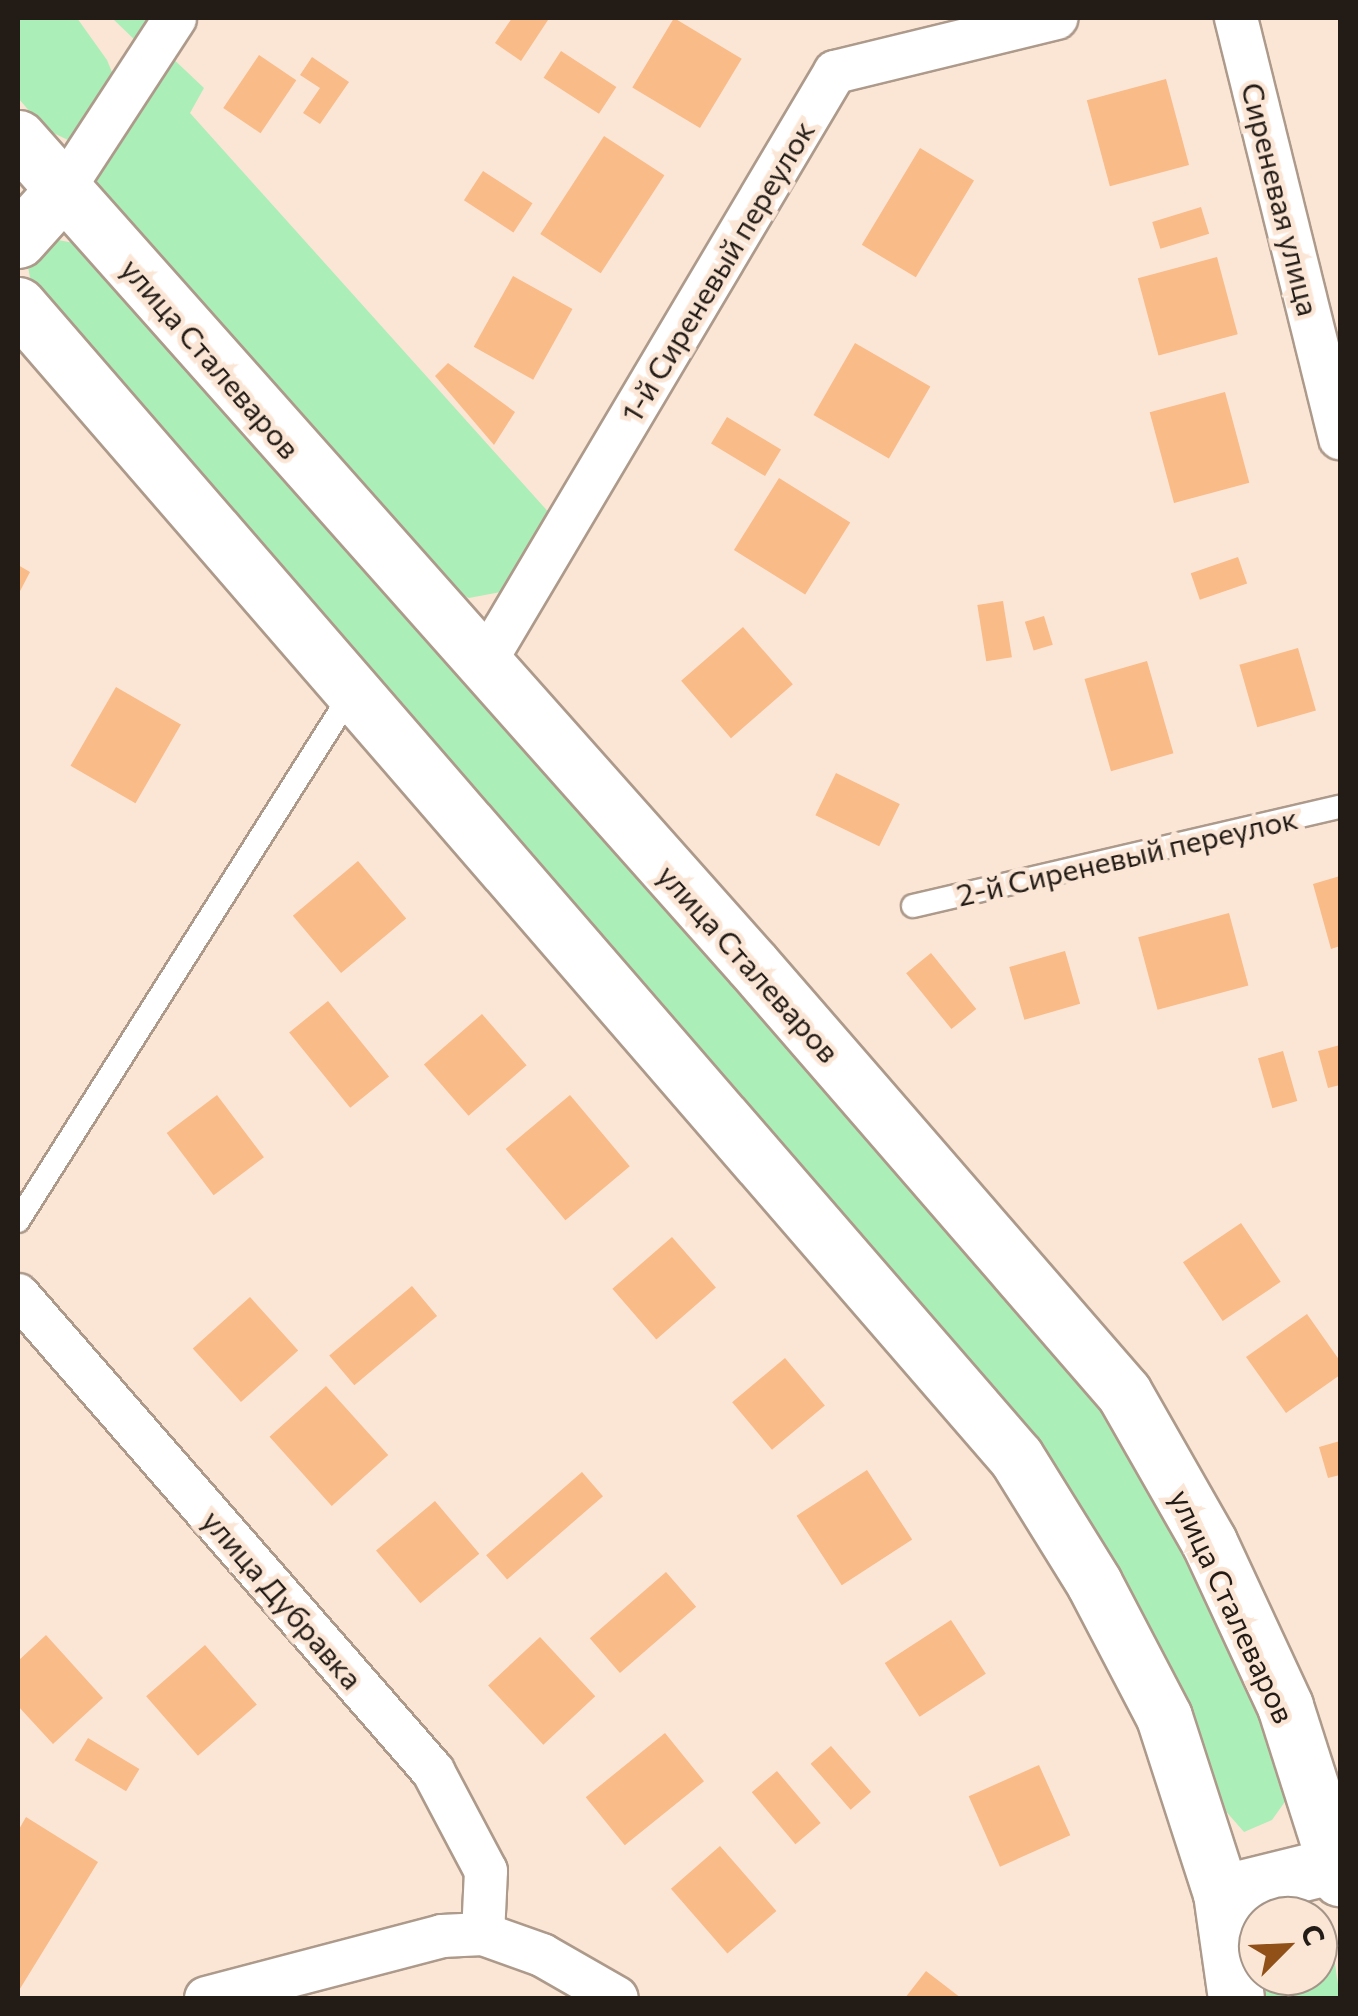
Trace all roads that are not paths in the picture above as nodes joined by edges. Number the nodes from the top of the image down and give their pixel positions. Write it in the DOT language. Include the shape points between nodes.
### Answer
graph roads {
  1 [pos="174,18"];
  2 [pos="1056,18"];
  3 [pos="1236,18"];
  4 [pos="18,138"];
  5 [pos="63,190"];
  6 [pos="18,240"];
  7 [pos="18,305"];
  8 [pos="1340,438"];
  9 [pos="482,666"];
  10 [pos="351,694"];
  11 [pos="1340,807"];
  12 [pos="913,906"];
  13 [pos="18,1222"];
  14 [pos="18,1296"];
  15 [pos="1339,1870"];
  16 [pos="1220,1892"];
  17 [pos="483,1934"];
  18 [pos="206,1998"];
  19 [pos="617,1998"];
  20 [pos="1236,1998"];
  1 -- 5 [label="street"];
  2 -- 9 [label="street, 1-й Сиреневый переулок" via="835,72"];
  3 -- 8 [label="street, Сиреневая улица"];
  4 -- 5 [label="main road, улица Сталеваров"];
  5 -- 6 [label="main road"];
  5 -- 9 [label="main road, улица Сталеваров"];
  7 -- 10 [label="main road"];
  9 -- 15 [label="main road, улица Сталеваров" via="752,964 1124,1393 1209,1542 1285,1706"];
  10 -- 13 [label="lane"];
  10 -- 16 [label="main road" via="687,1071 1016,1457 1094,1584 1164,1718"];
  11 -- 12 [label="lane, 2-й Сиреневый переулок"];
  14 -- 17 [label="street, улица Дубравка" via="433,1770 486,1872"];
  15 -- 16 [label="main road"];
  16 -- 20 [label="main road"];
  17 -- 18 [label="street" via="442,1936"];
  17 -- 19 [label="street" via="542,1955"];
}
